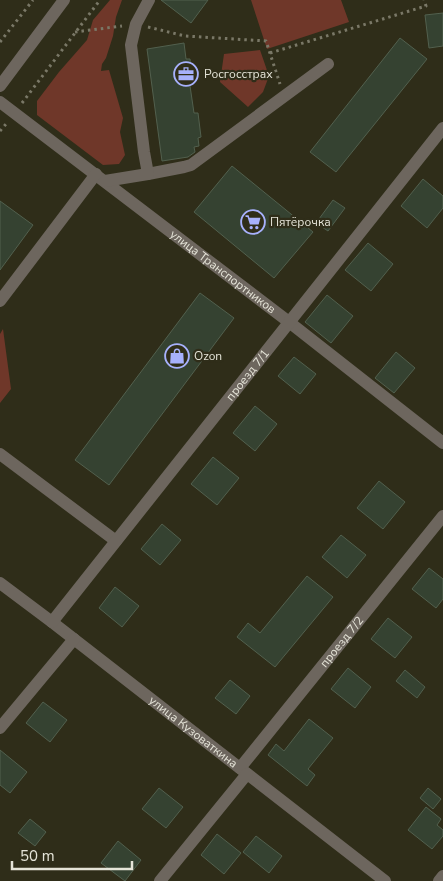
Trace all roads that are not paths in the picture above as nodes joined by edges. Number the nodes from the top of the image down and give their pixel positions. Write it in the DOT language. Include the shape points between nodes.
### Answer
graph roads {
  1 [pos="64,0"];
  2 [pos="149,0"];
  3 [pos="328,64"];
  4 [pos="0,86"];
  5 [pos="0,102"];
  6 [pos="443,128"];
  7 [pos="148,174"];
  8 [pos="100,178"];
  9 [pos="0,301"];
  10 [pos="288,322"];
  11 [pos="443,443"];
  12 [pos="0,454"];
  13 [pos="443,516"];
  14 [pos="116,541"];
  15 [pos="0,583"];
  16 [pos="52,622"];
  17 [pos="74,639"];
  18 [pos="0,728"];
  19 [pos="243,771"];
  20 [pos="443,876"];
  21 [pos="160,881"];
  22 [pos="385,881"];
  23 [pos="439,881"];
  1 -- 4 [label="street"];
  2 -- 7 [label="street" via="136,24 131,45"];
  3 -- 7 [label="street" via="192,165"];
  5 -- 8 [label="street, улица Транспортников"];
  6 -- 10 [label="street, проезд 7/1"];
  7 -- 8 [label="street"];
  8 -- 9 [label="street"];
  8 -- 10 [label="street, улица Транспортников"];
  10 -- 11 [label="street, улица Транспортников"];
  10 -- 14 [label="street, проезд 7/1"];
  12 -- 14 [label="street"];
  13 -- 19 [label="street, проезд 7/2"];
  14 -- 16 [label="street, проезд 7/1"];
  15 -- 16 [label="street, улица Кузоваткина"];
  16 -- 17 [label="street, улица Кузоваткина"];
  17 -- 18 [label="street"];
  17 -- 19 [label="street, улица Кузоваткина"];
  19 -- 21 [label="street, проезд 7/2"];
  19 -- 22 [label="street, улица Кузоваткина"];
  20 -- 23 [label="street"];
}
